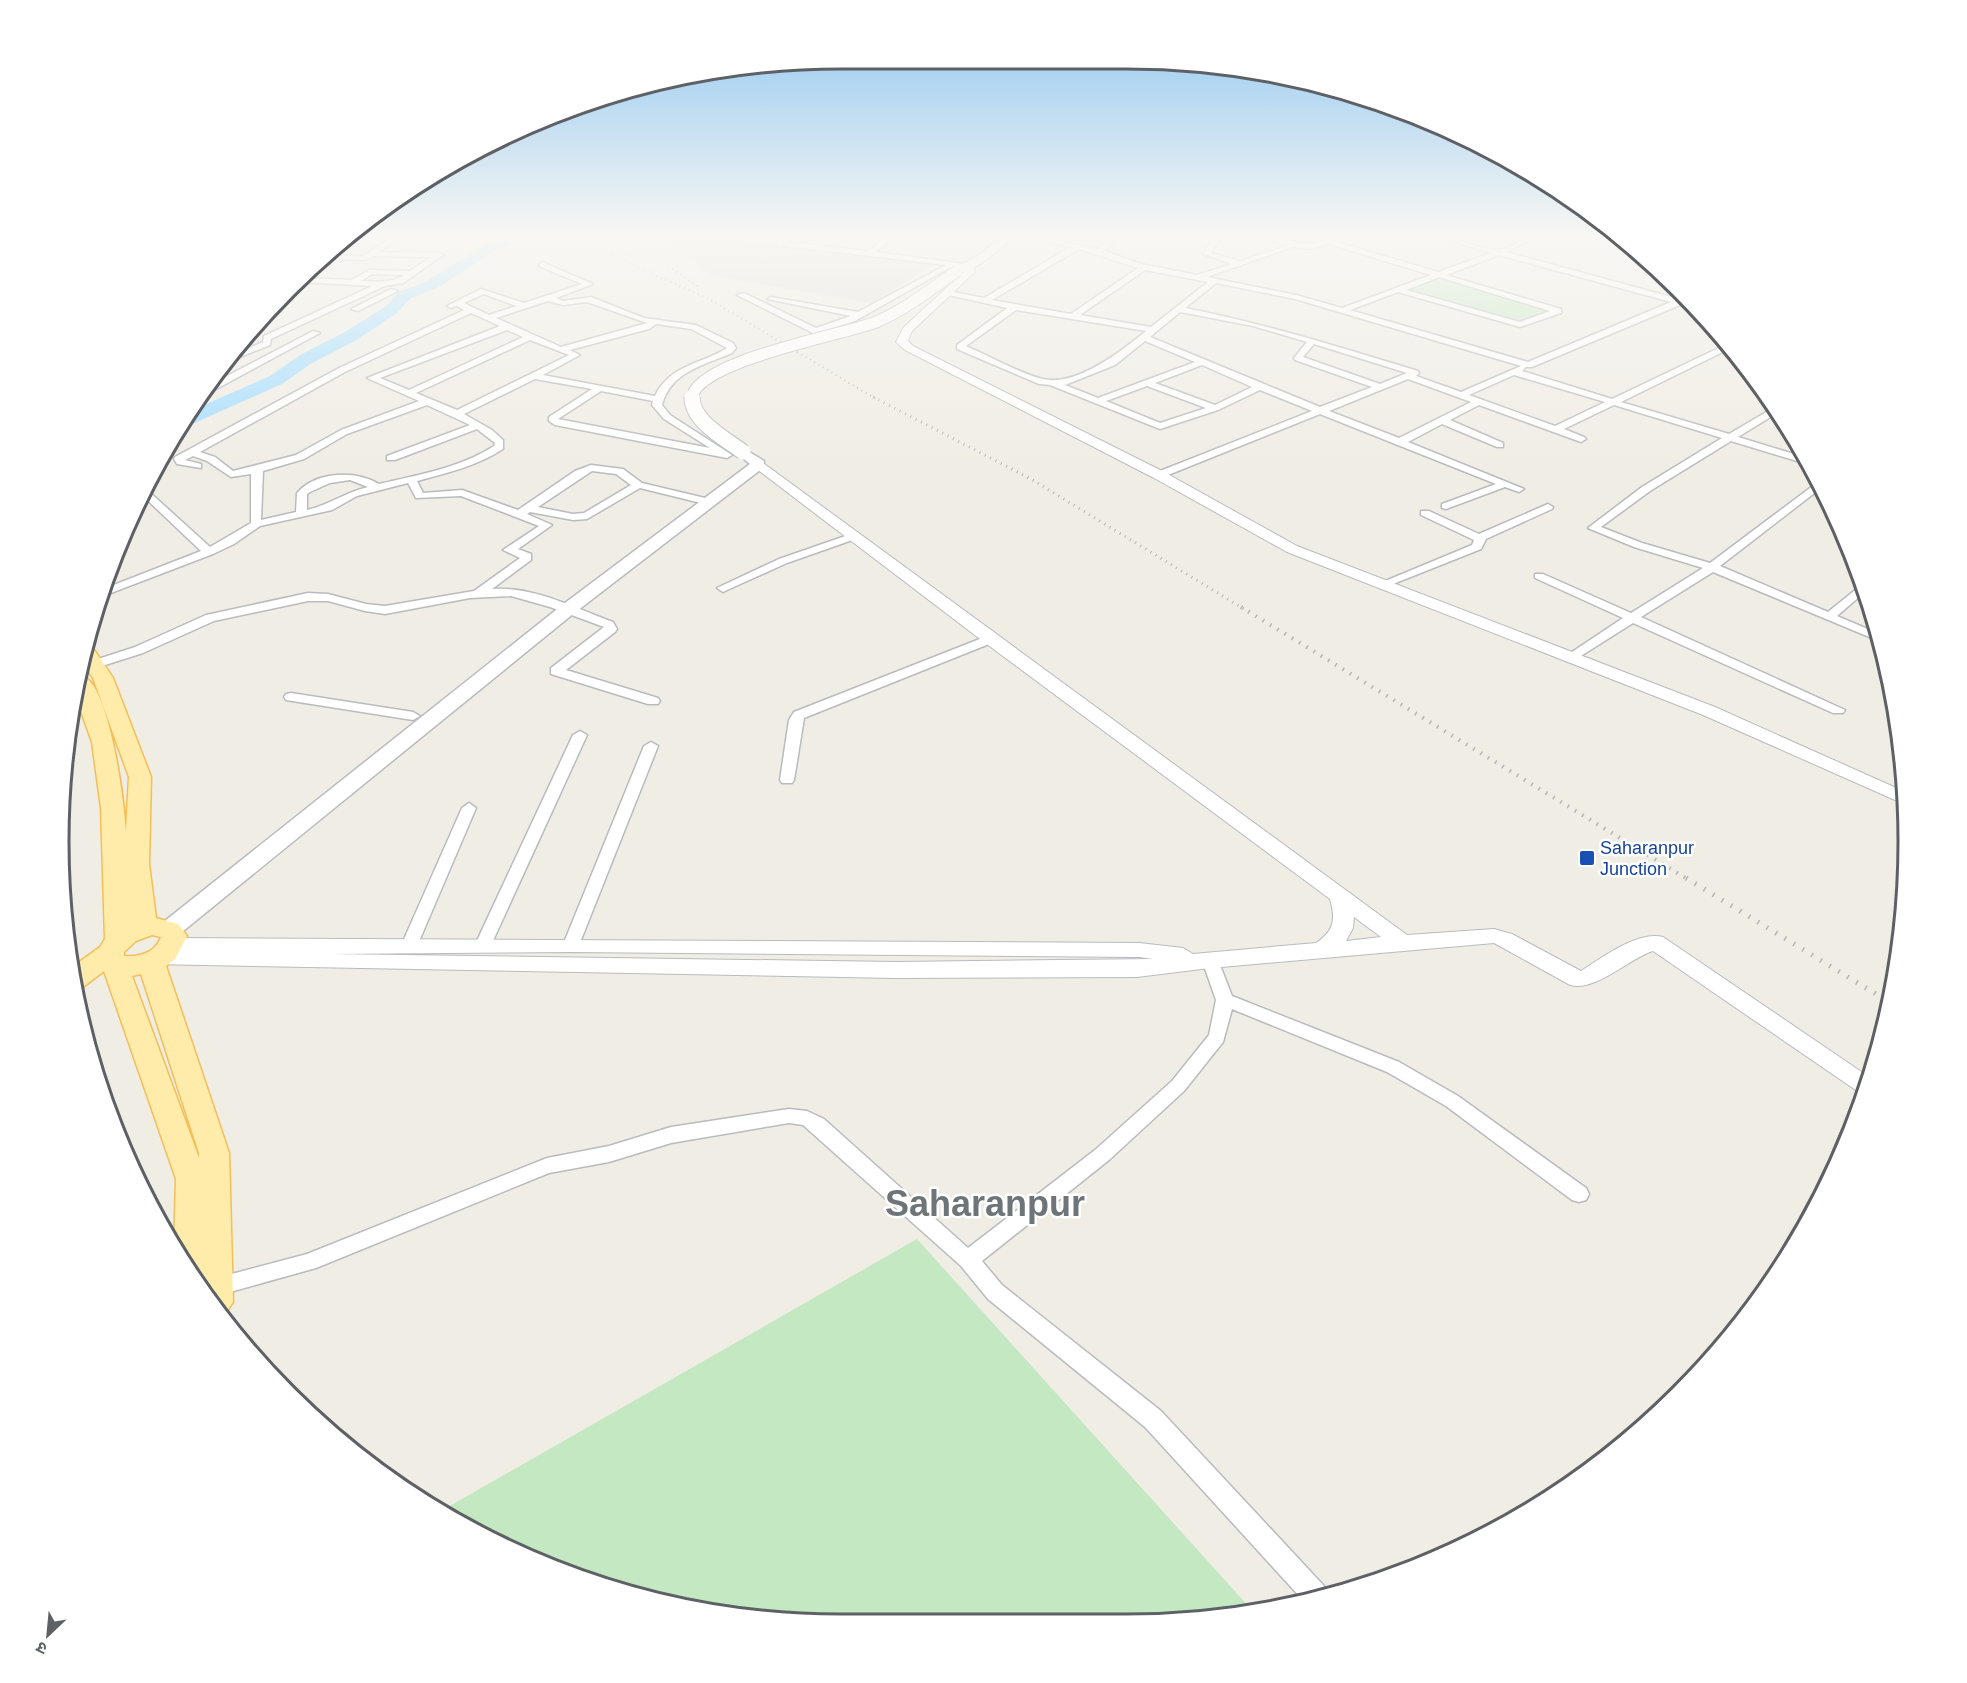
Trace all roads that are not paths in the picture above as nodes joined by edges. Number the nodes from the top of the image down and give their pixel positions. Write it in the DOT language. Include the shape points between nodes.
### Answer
graph roads {
  1 [pos="317,315"];
  2 [pos="460,315"];
  3 [pos="480,315"];
  4 [pos="497,315"];
  5 [pos="628,315"];
  6 [pos="778,315"];
  7 [pos="859,315"];
  8 [pos="888,315"];
  9 [pos="923,315"];
  10 [pos="1004,315"];
  11 [pos="1064,315"];
  12 [pos="1172,315"];
  13 [pos="1206,315"];
  14 [pos="1357,315"];
  15 [pos="1484,315"];
  16 [pos="1548,315"];
  17 [pos="1649,315"];
  18 [pos="1074,316"];
  19 [pos="488,318"];
  20 [pos="656,321"];
  21 [pos="506,327"];
  22 [pos="316,333"];
  23 [pos="1150,334"];
  24 [pos="530,337"];
  25 [pos="255,340"];
  26 [pos="1312,341"];
  27 [pos="266,342"];
  28 [pos="563,349"];
  29 [pos="1721,350"];
  30 [pos="244,353"];
  31 [pos="1201,363"];
  32 [pos="1529,365"];
  33 [pos="230,370"];
  34 [pos="342,370"];
  35 [pos="1515,372"];
  36 [pos="535,376"];
  37 [pos="1408,376"];
  38 [pos="372,378"];
  39 [pos="1148,382"];
  40 [pos="220,384"];
  41 [pos="1054,384"];
  42 [pos="1260,387"];
  43 [pos="1381,387"];
  44 [pos="600,388"];
  45 [pos="410,393"];
  46 [pos="1462,395"];
  47 [pos="658,399"];
  48 [pos="428,401"];
  49 [pos="1099,401"];
  50 [pos="1480,401"];
  51 [pos="1614,402"];
  52 [pos="1215,408"];
  53 [pos="1322,412"];
  54 [pos="457,414"];
  55 [pos="1769,414"];
  56 [pos="1441,420"];
  57 [pos="477,426"];
  58 [pos="1555,430"];
  59 [pos="1728,438"];
  60 [pos="1581,439"];
  61 [pos="1398,443"];
  62 [pos="1500,445"];
  63 [pos="192,452"];
  64 [pos="727,455"];
  65 [pos="391,458"];
  66 [pos="751,458"];
  67 [pos="1797,458"];
  68 [pos="197,466"];
  69 [pos="259,469"];
  70 [pos="1159,476"];
  71 [pos="738,479"];
  72 [pos="412,481"];
  73 [pos="1504,484"];
  74 [pos="638,485"];
  75 [pos="377,488"];
  76 [pos="1519,489"];
  77 [pos="1813,490"];
  78 [pos="150,497"];
  79 [pos="701,500"];
  80 [pos="1446,506"];
  81 [pos="1548,507"];
  82 [pos="524,511"];
  83 [pos="1425,513"];
  84 [pos="302,514"];
  85 [pos="256,524"];
  86 [pos="854,536"];
  87 [pos="1479,538"];
  88 [pos="209,552"];
  89 [pos="1712,567"];
  90 [pos="1539,576"];
  91 [pos="1384,584"];
  92 [pos="723,588"];
  93 [pos="111,590"];
  94 [pos="1857,593"];
  95 [pos="477,594"];
  96 [pos="560,608"];
  97 [pos="1829,616"];
  98 [pos="1634,619"];
  99 [pos="1870,634"];
  100 [pos="990,639"];
  101 [pos="1572,656"];
  102 [pos="89,667"];
  103 [pos="89,669"];
  104 [pos="85,686"];
  105 [pos="291,697"];
  106 [pos="653,701"];
  107 [pos="83,706"];
  108 [pos="1838,710"];
  109 [pos="413,716"];
  110 [pos="580,735"];
  111 [pos="651,746"];
  112 [pos="787,780"];
  113 [pos="1896,794"];
  114 [pos="469,808"];
  115 [pos="1339,896"];
  116 [pos="158,941"];
  117 [pos="1403,943"];
  118 [pos="483,945"];
  119 [pos="571,945"];
  120 [pos="409,946"];
  121 [pos="1321,950"];
  122 [pos="114,952"];
  123 [pos="1210,960"];
  124 [pos="81,975"];
  125 [pos="1225,1000"];
  126 [pos="1859,1082"];
  127 [pos="1579,1194"];
  128 [pos="190,1257"];
  129 [pos="968,1260"];
  130 [pos="216,1295"];
  131 [pos="1311,1591"];
  1 -- 27 [label="street" via="267,338"];
  2 -- 34 [label="street"];
  3 -- 19 [label="street"];
  4 -- 19 [label="street"];
  5 -- 20 [label="street"];
  6 -- 7 [label="street" via="810,331"];
  8 -- 66 [label="main road, bridge" via="843,334 714,371 693,389 691,402 696,414"];
  9 -- 70 [label="street" via="907,330 902,342 905,345"];
  10 -- 41 [label="street" via="960,347"];
  11 -- 18 [label="street"];
  12 -- 23 [label="street"];
  13 -- 26 [label="street"];
  14 -- 32 [label="street"];
  15 -- 16 [label="street" via="1520,325"];
  17 -- 32 [label="street"];
  18 -- 23 [label="street"];
  19 -- 21 [label="street"];
  20 -- 28 [label="street"];
  20 -- 47 [label="street" via="693,327 732,348 681,371 665,385"];
  21 -- 24 [label="street"];
  21 -- 38 [label="street"];
  22 -- 40 [label="street"];
  23 -- 31 [label="street"];
  23 -- 41 [label="street" via="1112,363"];
  24 -- 28 [label="street"];
  24 -- 45 [label="street"];
  25 -- 27 [label="street"];
  26 -- 37 [label="street" via="1415,372"];
  26 -- 43 [label="street" via="1298,358"];
  27 -- 30 [label="street"];
  27 -- 33 [label="street" via="279,346"];
  28 -- 36 [label="street" via="576,355"];
  29 -- 51 [label="street"];
  31 -- 39 [label="street"];
  31 -- 42 [label="street"];
  32 -- 35 [label="street"];
  34 -- 38 [label="street"];
  34 -- 63 [label="street"];
  35 -- 46 [label="street"];
  35 -- 51 [label="street"];
  36 -- 44 [label="street"];
  36 -- 54 [label="street"];
  37 -- 43 [label="street"];
  37 -- 46 [label="street"];
  38 -- 45 [label="street"];
  39 -- 49 [label="street"];
  39 -- 52 [label="street"];
  41 -- 49 [label="street"];
  42 -- 52 [label="street"];
  42 -- 53 [label="street"];
  43 -- 53 [label="street"];
  44 -- 47 [label="street"];
  44 -- 64 [label="street" via="552,419"];
  45 -- 48 [label="street"];
  46 -- 50 [label="street"];
  47 -- 64 [label="street" via="657,405 667,417"];
  48 -- 54 [label="street"];
  48 -- 69 [label="street" via="344,432 300,457"];
  49 -- 52 [label="street" via="1160,426"];
  50 -- 56 [label="street"];
  50 -- 58 [label="street"];
  51 -- 58 [label="street"];
  51 -- 59 [label="street"];
  53 -- 61 [label="street"];
  53 -- 70 [label="street"];
  54 -- 57 [label="street"];
  55 -- 59 [label="street"];
  56 -- 61 [label="street"];
  56 -- 62 [label="street"];
  57 -- 65 [label="street"];
  57 -- 72 [label="street" via="500,442 495,450"];
  58 -- 60 [label="street"];
  59 -- 67 [label="street"];
  59 -- 89 [label="street" via="1646,489 1593,528"];
  61 -- 73 [label="street"];
  63 -- 68 [label="street" via="179,460"];
  63 -- 69 [label="street" via="211,459 228,473"];
  64 -- 66 [label="street"];
  66 -- 71 [label="main road"];
  66 -- 86 [label="street"];
  69 -- 85 [label="street" via="255,481"];
  70 -- 91 [label="street" via="1292,549"];
  71 -- 79 [label="main road"];
  71 -- 96 [label="main road"];
  72 -- 75 [label="street"];
  72 -- 82 [label="street" via="420,496 462,493"];
  73 -- 76 [label="street"];
  73 -- 80 [label="street"];
  74 -- 79 [label="street"];
  74 -- 82 [label="street" via="588,516"];
  74 -- 82 [label="street" via="619,471 591,468"];
  75 -- 84 [label="street"];
  75 -- 84 [label="street" via="349,477 309,488 302,494"];
  77 -- 89 [label="street"];
  78 -- 88 [label="street"];
  79 -- 96 [label="main road" via="623,553"];
  81 -- 87 [label="street"];
  82 -- 95 [label="street" via="547,525 509,550 527,558"];
  83 -- 87 [label="street"];
  84 -- 85 [label="street"];
  85 -- 88 [label="street"];
  86 -- 92 [label="street"];
  86 -- 100 [label="street"];
  87 -- 91 [label="street" via="1477,547"];
  88 -- 93 [label="street"];
  89 -- 97 [label="street"];
  89 -- 98 [label="street"];
  90 -- 98 [label="street"];
  91 -- 101 [label="street"];
  94 -- 97 [label="street"];
  95 -- 96 [label="street" via="509,592"];
  95 -- 102 [label="street" via="385,610 323,596 308,597 210,618"];
  96 -- 106 [label="street" via="611,627 556,670"];
  96 -- 109 [label="main road"];
  96 -- 116 [label="main road"];
  97 -- 99 [label="street"];
  98 -- 101 [label="street"];
  98 -- 108 [label="street"];
  100 -- 112 [label="street" via="799,715"];
  100 -- 115 [label="street"];
  101 -- 113 [label="street" via="1792,746"];
  103 -- 116 [label="main road" via="103,678 140,777 137,864"];
  104 -- 107 [label="main road"];
  105 -- 109 [label="street"];
  107 -- 122 [label="main road" via="108,758"];
  109 -- 116 [label="main road"];
  110 -- 118 [label="street"];
  111 -- 119 [label="street"];
  114 -- 120 [label="street"];
  115 -- 117 [label="street"];
  115 -- 121 [label="street" via="1345,913 1343,927 1336,941"];
  116 -- 120 [label="street" via="251,947"];
  116 -- 122 [label="main road"];
  116 -- 122 [label="main road" via="130,967"];
  116 -- 123 [label="street" via="896,970 1137,969"];
  116 -- 130 [label="main road" via="214,1153"];
  117 -- 121 [label="street"];
  117 -- 126 [label="street" via="1494,936 1570,976 1584,979 1631,950 1656,942"];
  118 -- 119 [label="street"];
  118 -- 120 [label="street"];
  119 -- 123 [label="street" via="1139,950"];
  121 -- 123 [label="street"];
  122 -- 124 [label="main road"];
  122 -- 128 [label="main road" via="191,1179"];
  123 -- 125 [label="street"];
  125 -- 127 [label="street" via="1394,1067 1452,1101"];
  125 -- 129 [label="street" via="1217,1037 1178,1086 1102,1155"];
  129 -- 130 [label="street" via="817,1124 807,1118 789,1116 671,1136 547,1166 309,1262"];
  129 -- 131 [label="street" via="995,1292 1154,1419"];
}
